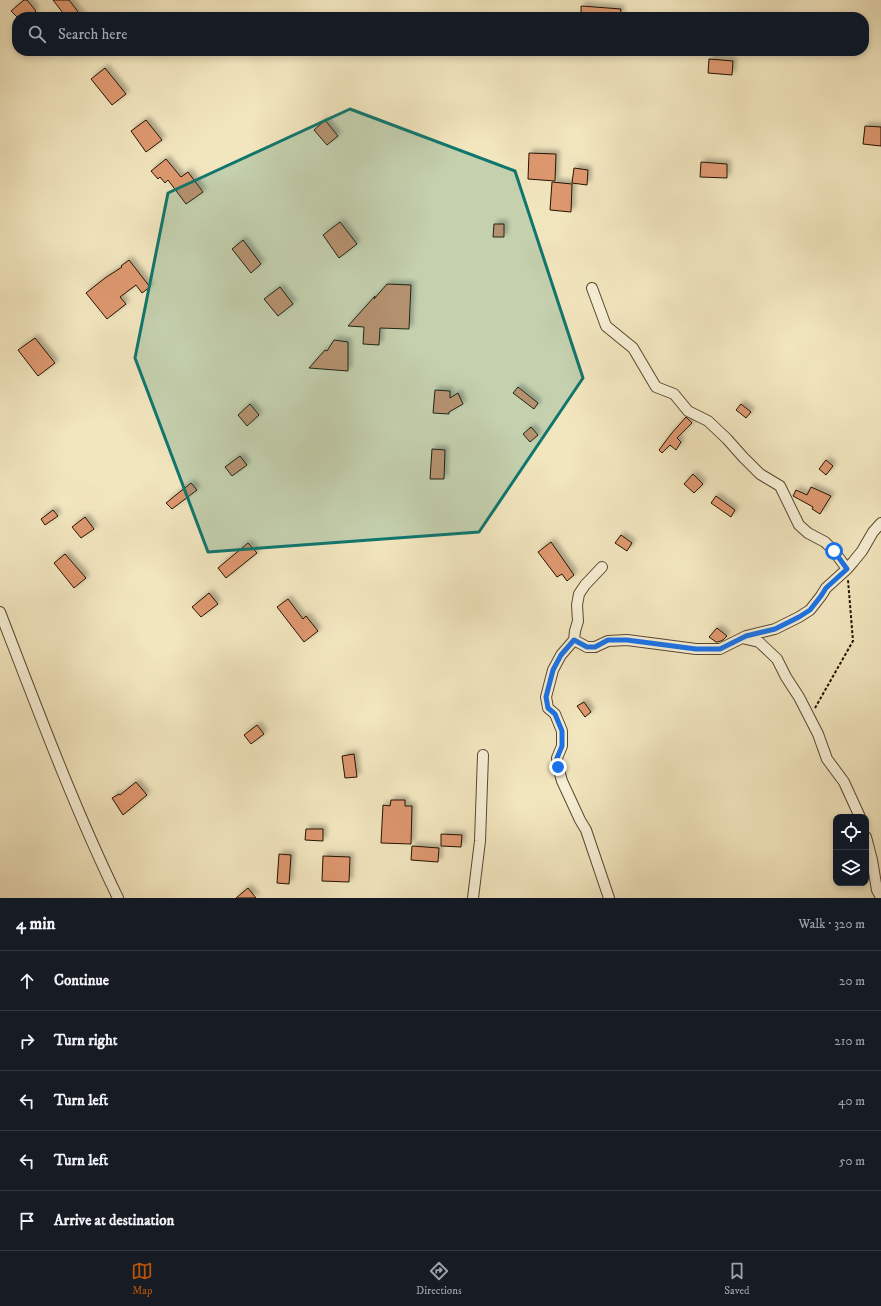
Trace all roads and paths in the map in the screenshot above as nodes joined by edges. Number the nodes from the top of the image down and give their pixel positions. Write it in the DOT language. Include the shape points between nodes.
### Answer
graph roads {
  1 [pos="592,288"];
  2 [pos="881,523"];
  3 [pos="602,567"];
  4 [pos="847,569"];
  5 [pos="0,612"];
  6 [pos="742,638"];
  7 [pos="574,640"];
  8 [pos="810,717"];
  9 [pos="483,755"];
  10 [pos="859,814"];
  11 [pos="869,848"];
  12 [pos="881,897"];
  13 [pos="118,898"];
  14 [pos="473,898"];
  15 [pos="609,898"];
  1 -- 4 [label="street" via="606,326 633,348 656,387 674,394 688,411 708,421 760,474 780,486 799,525 825,542"];
  2 -- 4 [label="street"];
  3 -- 7 [label="street" via="579,594"];
  4 -- 6 [label="street" via="826,588 810,610 775,629"];
  4 -- 8 [label="path" via="853,641"];
  5 -- 13 [label="street" via="65,780"];
  6 -- 7 [label="street" via="720,649 696,649 627,640 608,640 595,647 587,647"];
  6 -- 8 [label="street" via="759,642 777,659"];
  7 -- 15 [label="street" via="561,655 553,670 546,697 548,708 555,714 562,731 558,767 565,788 586,830"];
  8 -- 10 [label="street" via="827,759 844,782"];
  9 -- 14 [label="street" via="480,841"];
  11 -- 12 [label="street" via="877,890"];
}
